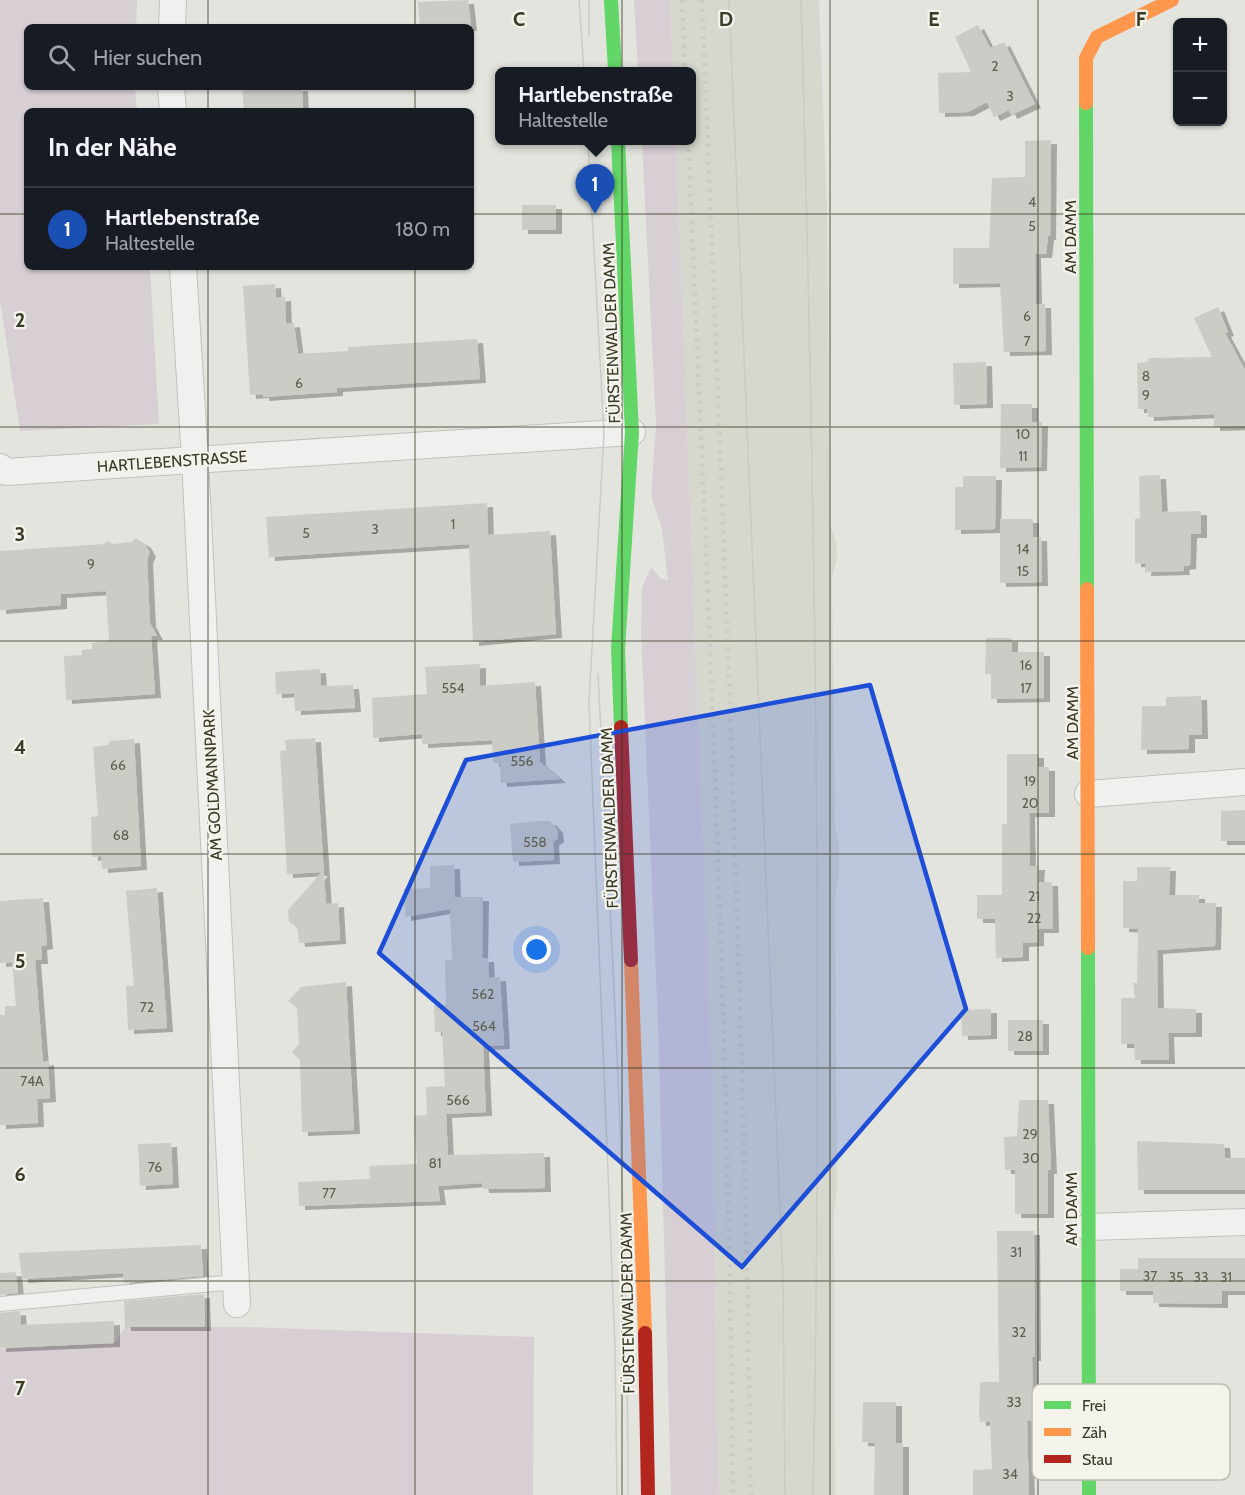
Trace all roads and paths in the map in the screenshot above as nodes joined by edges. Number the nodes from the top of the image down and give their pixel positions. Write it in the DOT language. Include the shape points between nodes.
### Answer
graph roads {
  1 [pos="173,0"];
  2 [pos="610,0"];
  3 [pos="1172,0"];
  4 [pos="172,24"];
  5 [pos="615,67"];
  6 [pos="171,90"];
  7 [pos="173,108"];
  8 [pos="618,145"];
  9 [pos="183,270"];
  10 [pos="632,432"];
  11 [pos="195,459"];
  12 [pos="0,467"];
  13 [pos="1245,782"];
  14 [pos="1088,794"];
  15 [pos="1245,1222"];
  16 [pos="1088,1227"];
  17 [pos="236,1293"];
  18 [pos="0,1304"];
  19 [pos="1089,1384"];
  20 [pos="1089,1480"];
  21 [pos="648,1495"];
  22 [pos="1089,1495"];
  1 -- 4 [label="street"];
  2 -- 5 [label="street"];
  3 -- 14 [label="street, AM DAMM" via="1097,38 1086,58"];
  6 -- 7 [label="street"];
  8 -- 10 [label="street, FÜRSTENWALDER DAMM"];
  9 -- 11 [label="street, AM GOLDMANNPARK"];
  10 -- 11 [label="street, HARTLEBENSTRASSE"];
  10 -- 21 [label="street, FÜRSTENWALDER DAMM" via="618,649 643,1250"];
  11 -- 12 [label="street, HARTLEBENSTRASSE" via="6,472"];
  11 -- 17 [label="street, AM GOLDMANNPARK"];
  13 -- 14 [label="street"];
  14 -- 16 [label="street, AM DAMM"];
  15 -- 16 [label="street"];
  16 -- 19 [label="street, AM DAMM"];
  17 -- 18 [label="lane"];
  20 -- 22 [label="street, AM DAMM"];
}
